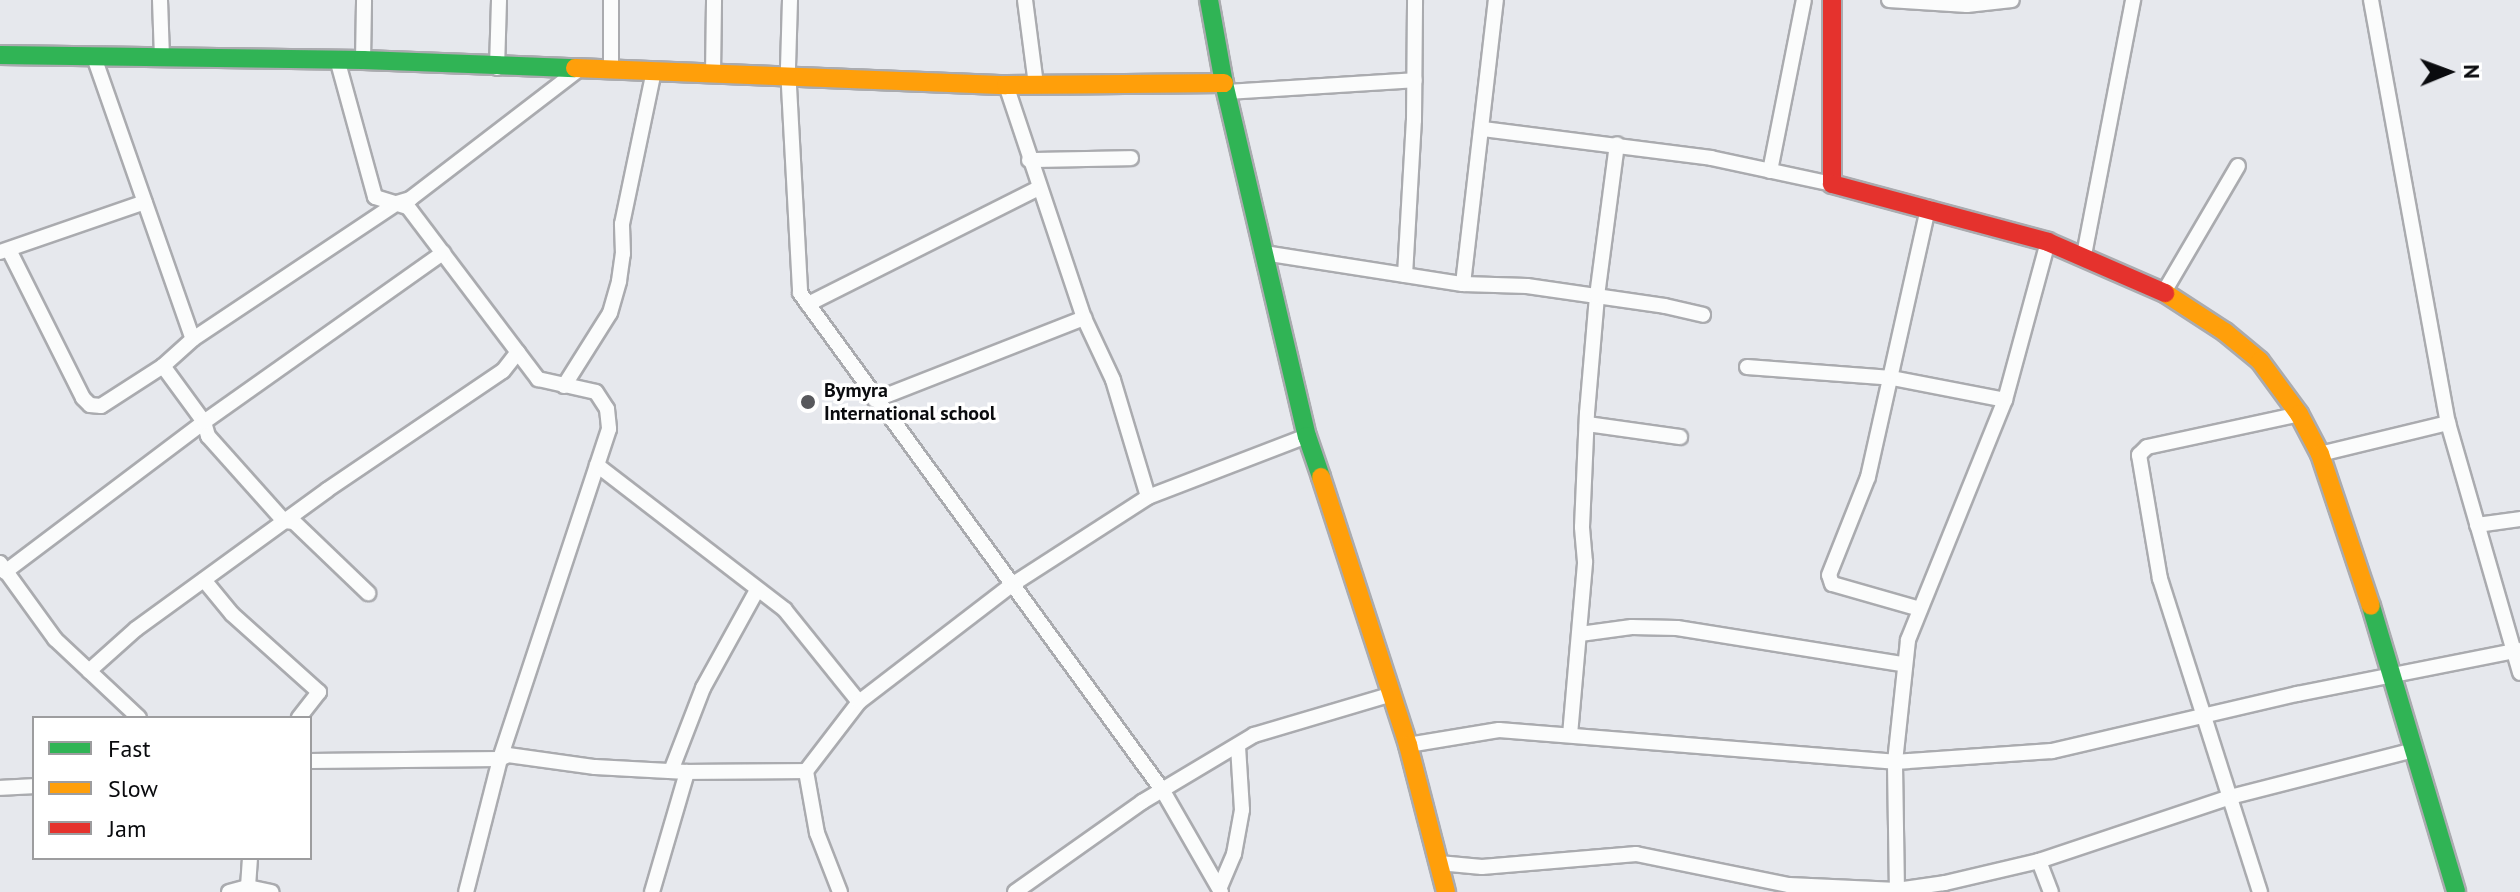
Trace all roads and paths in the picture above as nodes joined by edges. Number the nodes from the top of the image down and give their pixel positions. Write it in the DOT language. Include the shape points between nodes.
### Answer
graph roads {
  1 [pos="160,0"];
  2 [pos="364,0"];
  3 [pos="499,0"];
  4 [pos="611,0"];
  5 [pos="714,0"];
  6 [pos="790,0"];
  7 [pos="1025,0"];
  8 [pos="1209,0"];
  9 [pos="1415,0"];
  10 [pos="1496,0"];
  11 [pos="1804,0"];
  12 [pos="1832,0"];
  13 [pos="1889,0"];
  14 [pos="2012,0"];
  15 [pos="2133,0"];
  16 [pos="2371,0"];
  17 [pos="0,55"];
  18 [pos="94,57"];
  19 [pos="162,58"];
  20 [pos="337,59"];
  21 [pos="363,60"];
  22 [pos="497,68"];
  23 [pos="578,70"];
  24 [pos="611,70"];
  25 [pos="654,71"];
  26 [pos="713,74"];
  27 [pos="788,76"];
  28 [pos="1415,80"];
  29 [pos="1006,85"];
  30 [pos="1036,85"];
  31 [pos="1225,88"];
  32 [pos="1483,129"];
  33 [pos="1617,144"];
  34 [pos="1131,158"];
  35 [pos="1029,160"];
  36 [pos="2238,166"];
  37 [pos="1770,171"];
  38 [pos="1832,184"];
  39 [pos="1039,188"];
  40 [pos="145,202"];
  41 [pos="397,203"];
  42 [pos="1928,208"];
  43 [pos="2048,242"];
  44 [pos="5,251"];
  45 [pos="443,253"];
  46 [pos="1264,253"];
  47 [pos="2084,255"];
  48 [pos="1405,275"];
  49 [pos="1463,284"];
  50 [pos="2164,292"];
  51 [pos="1597,296"];
  52 [pos="808,304"];
  53 [pos="1703,315"];
  54 [pos="1084,318"];
  55 [pos="193,339"];
  56 [pos="518,352"];
  57 [pos="163,366"];
  58 [pos="1747,367"];
  59 [pos="1892,378"];
  60 [pos="564,386"];
  61 [pos="875,400"];
  62 [pos="2005,400"];
  63 [pos="2299,414"];
  64 [pos="204,422"];
  65 [pos="2448,423"];
  66 [pos="1587,424"];
  67 [pos="1307,436"];
  68 [pos="1680,437"];
  69 [pos="2320,454"];
  70 [pos="597,465"];
  71 [pos="1148,497"];
  72 [pos="2520,519"];
  73 [pos="284,521"];
  74 [pos="2477,525"];
  75 [pos="2,567"];
  76 [pos="204,580"];
  77 [pos="1013,584"];
  78 [pos="757,590"];
  79 [pos="368,593"];
  80 [pos="1920,609"];
  81 [pos="1580,634"];
  82 [pos="2517,651"];
  83 [pos="1903,664"];
  84 [pos="89,671"];
  85 [pos="2520,673"];
  86 [pos="2395,677"];
  87 [pos="1392,694"];
  88 [pos="859,702"];
  89 [pos="2202,715"];
  90 [pos="137,716"];
  91 [pos="301,716"];
  92 [pos="1570,735"];
  93 [pos="1408,745"];
  94 [pos="1238,746"];
  95 [pos="2414,750"];
  96 [pos="500,759"];
  97 [pos="312,761"];
  98 [pos="1895,762"];
  99 [pos="671,771"];
  100 [pos="806,771"];
  101 [pos="687,772"];
  102 [pos="32,786"];
  103 [pos="0,788"];
  104 [pos="1163,791"];
  105 [pos="2230,797"];
  106 [pos="250,860"];
  107 [pos="2039,861"];
  108 [pos="1439,863"];
  109 [pos="1738,875"];
  110 [pos="1220,889"];
  111 [pos="248,890"];
  112 [pos="1897,891"];
  113 [pos="229,892"];
  114 [pos="271,892"];
  115 [pos="466,892"];
  116 [pos="652,892"];
  117 [pos="840,892"];
  118 [pos="1015,892"];
  119 [pos="1446,892"];
  120 [pos="1741,892"];
  121 [pos="2051,892"];
  122 [pos="2260,892"];
  123 [pos="2456,892"];
  1 -- 19 [label="street"];
  2 -- 21 [label="street"];
  3 -- 22 [label="street"];
  4 -- 24 [label="street"];
  5 -- 26 [label="street"];
  6 -- 27 [label="street"];
  7 -- 30 [label="street"];
  8 -- 31 [label="street"];
  9 -- 28 [label="street"];
  10 -- 32 [label="street"];
  11 -- 37 [label="street"];
  12 -- 38 [label="street"];
  13 -- 14 [label="street" via="1967,5"];
  15 -- 47 [label="street"];
  16 -- 65 [label="street"];
  17 -- 18 [label="street"];
  18 -- 19 [label="street"];
  18 -- 40 [label="street"];
  19 -- 20 [label="street"];
  20 -- 21 [label="street"];
  20 -- 41 [label="street" via="375,197"];
  21 -- 22 [label="street"];
  22 -- 23 [label="street"];
  23 -- 24 [label="street"];
  23 -- 41 [label="street" via="410,199"];
  24 -- 25 [label="street"];
  25 -- 26 [label="street"];
  25 -- 60 [label="street" via="622,224 619,281 610,313"];
  26 -- 27 [label="street"];
  27 -- 29 [label="street"];
  27 -- 52 [label="street" via="800,293"];
  28 -- 31 [label="street"];
  28 -- 48 [label="street"];
  29 -- 30 [label="street"];
  29 -- 35 [label="street"];
  30 -- 31 [label="street"];
  31 -- 46 [label="street"];
  32 -- 33 [label="street"];
  32 -- 49 [label="street"];
  33 -- 37 [label="street"];
  33 -- 51 [label="street"];
  34 -- 35 [label="street"];
  35 -- 39 [label="street"];
  36 -- 50 [label="street"];
  37 -- 38 [label="street"];
  38 -- 42 [label="street"];
  39 -- 52 [label="street"];
  39 -- 54 [label="street"];
  40 -- 44 [label="street"];
  40 -- 55 [label="street"];
  41 -- 45 [label="street" via="408,207"];
  41 -- 55 [label="street"];
  42 -- 43 [label="street"];
  42 -- 59 [label="street"];
  43 -- 47 [label="street"];
  43 -- 62 [label="street"];
  44 -- 57 [label="street" via="90,405 101,406"];
  45 -- 56 [label="street"];
  45 -- 64 [label="street"];
  46 -- 48 [label="street"];
  46 -- 67 [label="street"];
  47 -- 50 [label="street"];
  48 -- 49 [label="street"];
  49 -- 51 [label="street"];
  50 -- 63 [label="street" via="2260,361"];
  51 -- 53 [label="street"];
  51 -- 66 [label="street"];
  52 -- 61 [label="street"];
  54 -- 61 [label="street"];
  54 -- 71 [label="street" via="1113,380"];
  55 -- 57 [label="street"];
  56 -- 60 [label="street" via="538,379"];
  56 -- 73 [label="street" via="503,371"];
  57 -- 64 [label="street"];
  58 -- 59 [label="street"];
  59 -- 62 [label="street"];
  59 -- 80 [label="street" via="1868,477 1829,581"];
  60 -- 70 [label="street" via="596,392 607,409 609,429"];
  61 -- 77 [label="street"];
  62 -- 80 [label="street"];
  63 -- 69 [label="street"];
  63 -- 89 [label="street" via="2147,447 2139,455 2160,579"];
  64 -- 73 [label="street" via="208,436"];
  64 -- 75 [label="street"];
  65 -- 69 [label="street"];
  65 -- 74 [label="street"];
  66 -- 68 [label="street"];
  66 -- 81 [label="street"];
  67 -- 71 [label="street"];
  67 -- 87 [label="street"];
  69 -- 86 [label="street"];
  70 -- 78 [label="street"];
  70 -- 96 [label="street"];
  71 -- 77 [label="street"];
  72 -- 74 [label="street"];
  73 -- 76 [label="street"];
  73 -- 79 [label="street" via="294,522"];
  74 -- 82 [label="street"];
  75 -- 84 [label="street" via="55,639"];
  76 -- 84 [label="street"];
  76 -- 91 [label="street" via="243,625 319,692"];
  77 -- 88 [label="street"];
  77 -- 104 [label="street"];
  78 -- 88 [label="street" via="785,610"];
  78 -- 99 [label="street" via="703,688"];
  80 -- 83 [label="street"];
  81 -- 83 [label="street" via="1677,628"];
  81 -- 92 [label="street"];
  82 -- 85 [label="street"];
  82 -- 86 [label="street"];
  83 -- 98 [label="street"];
  84 -- 90 [label="street"];
  86 -- 89 [label="street"];
  86 -- 95 [label="street"];
  87 -- 93 [label="street"];
  87 -- 94 [label="street" via="1254,735"];
  88 -- 100 [label="street"];
  89 -- 98 [label="street" via="2052,751"];
  89 -- 105 [label="street"];
  92 -- 93 [label="street" via="1499,730"];
  92 -- 98 [label="street"];
  93 -- 108 [label="street"];
  94 -- 104 [label="street"];
  94 -- 110 [label="street" via="1242,810 1234,854"];
  95 -- 105 [label="street"];
  95 -- 123 [label="street"];
  96 -- 97 [label="street"];
  96 -- 99 [label="street" via="508,755"];
  96 -- 115 [label="street"];
  98 -- 112 [label="street"];
  99 -- 101 [label="street"];
  100 -- 101 [label="street"];
  100 -- 117 [label="street" via="817,833"];
  101 -- 116 [label="street"];
  102 -- 103 [label="street"];
  104 -- 110 [label="street"];
  104 -- 118 [label="street"];
  105 -- 107 [label="street"];
  105 -- 122 [label="street"];
  106 -- 111 [label="street"];
  107 -- 112 [label="street"];
  107 -- 121 [label="street"];
  108 -- 109 [label="street" via="1482,867 1636,854"];
  108 -- 119 [label="street"];
  109 -- 112 [label="street" via="1789,885"];
  109 -- 120 [label="street"];
  111 -- 113 [label="street"];
  111 -- 114 [label="street"];
}
